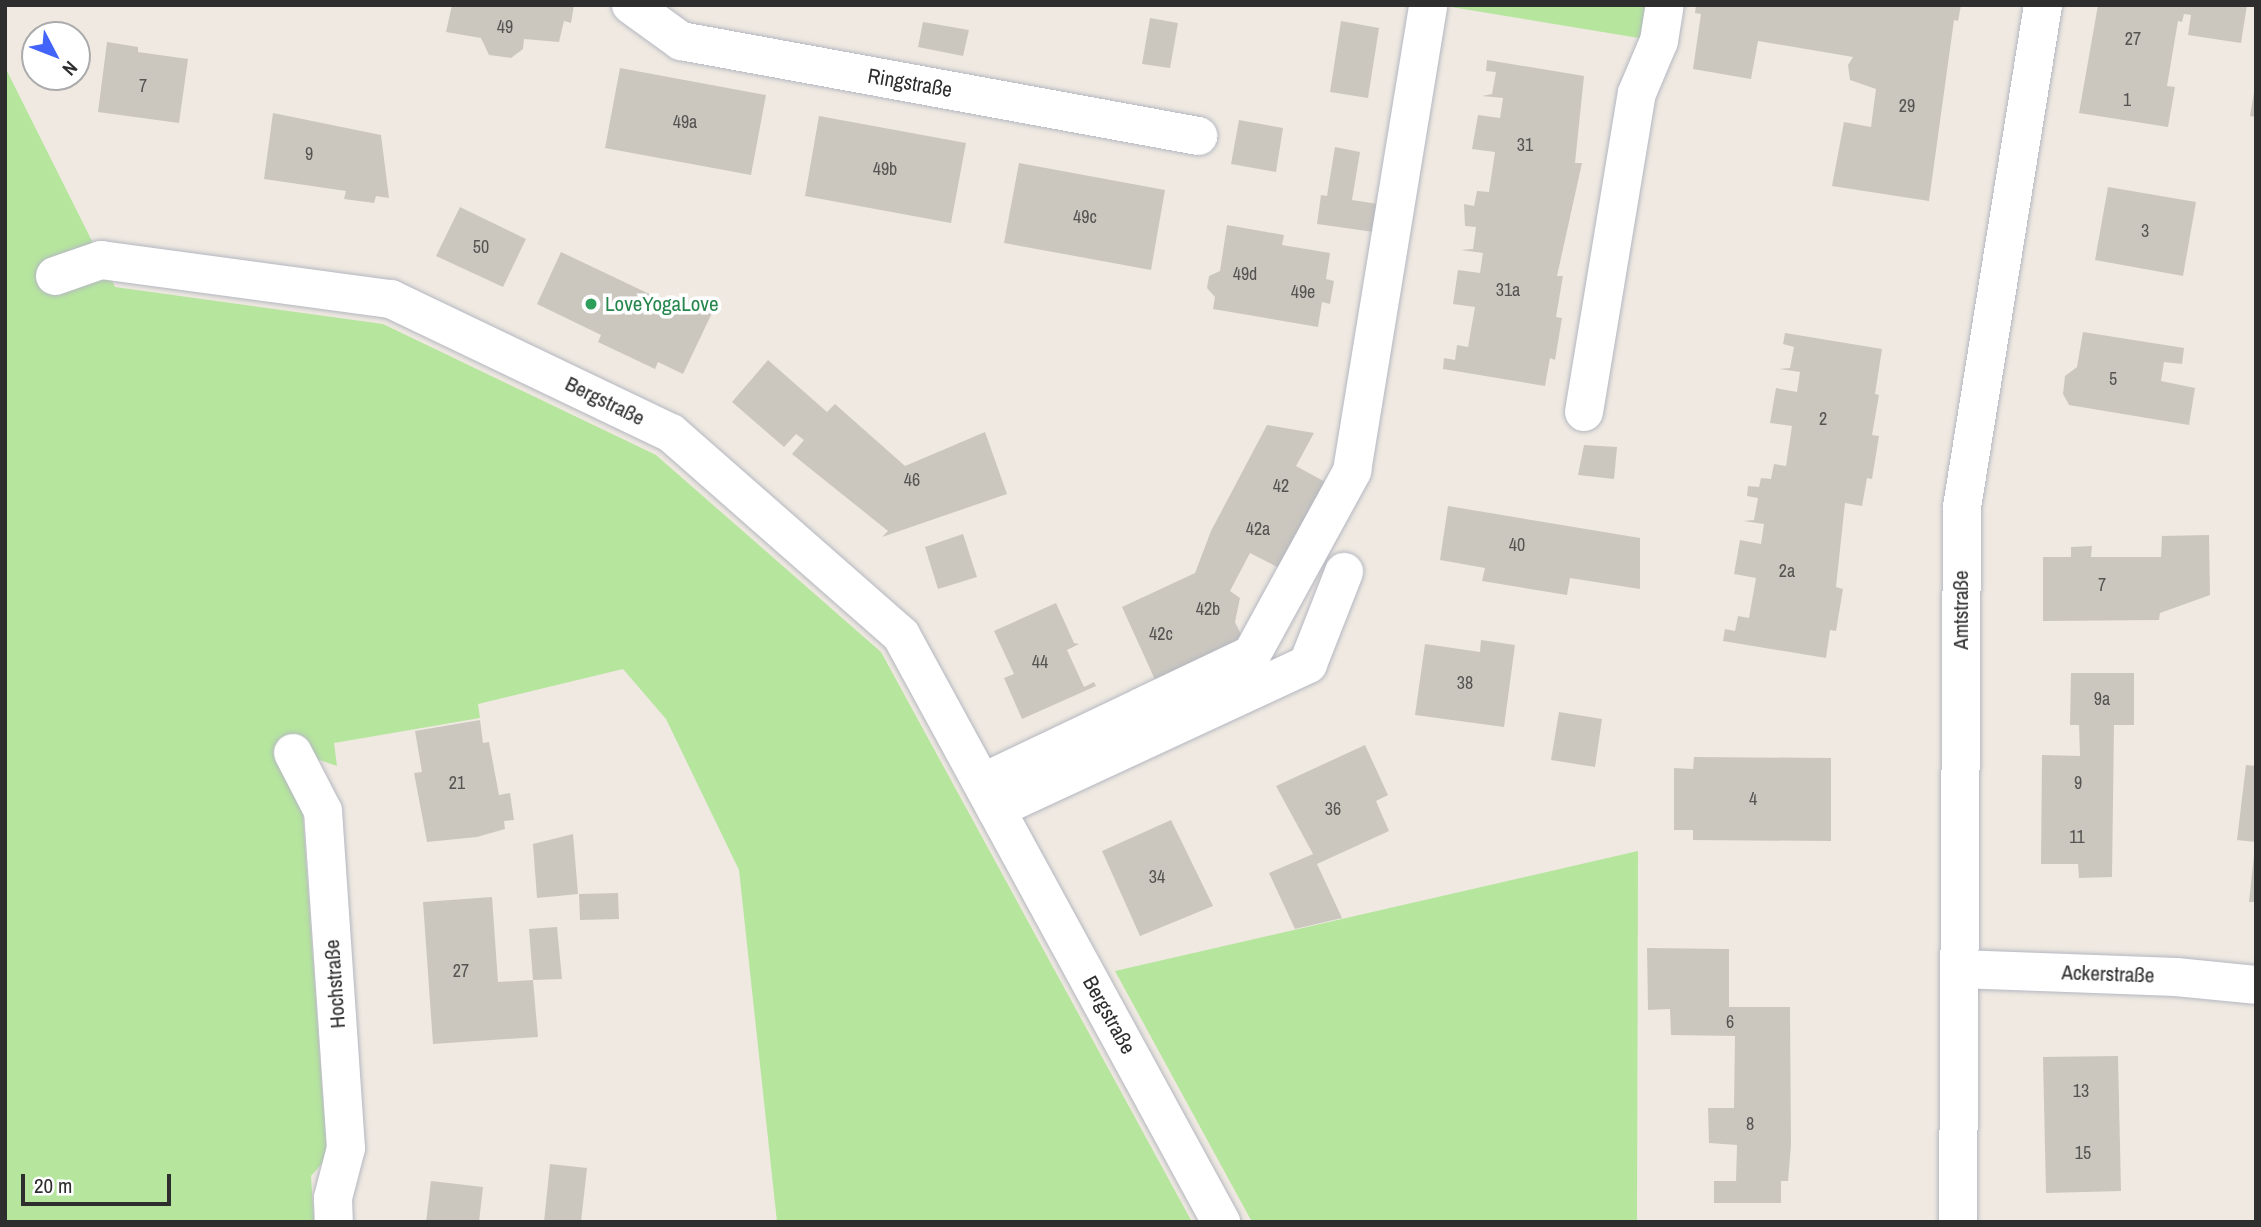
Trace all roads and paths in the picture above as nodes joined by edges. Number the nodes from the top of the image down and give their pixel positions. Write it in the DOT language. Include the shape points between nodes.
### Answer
graph roads {
  1 [pos="631,5"];
  2 [pos="1428,5"];
  3 [pos="1665,5"];
  4 [pos="2043,5"];
  5 [pos="1198,136"];
  6 [pos="55,276"];
  7 [pos="1584,411"];
  8 [pos="1344,572"];
  9 [pos="293,753"];
  10 [pos="989,796"];
  11 [pos="1959,969"];
  12 [pos="2256,985"];
  13 [pos="334,1222"];
  14 [pos="1221,1222"];
  15 [pos="1958,1222"];
  1 -- 5 [label="street, Ringstraße" via="681,41"];
  2 -- 10 [label="street" via="1352,471 1252,653"];
  3 -- 7 [label="street" via="1659,41 1637,93"];
  4 -- 11 [label="street, Amtstraße" via="1962,507"];
  6 -- 10 [label="street, Bergstraße" via="101,260 391,299 671,433 901,635"];
  8 -- 10 [label="street" via="1308,664"];
  9 -- 13 [label="street, Hochstraße" via="323,811 346,1148 333,1198"];
  10 -- 14 [label="street, Bergstraße"];
  11 -- 12 [label="street, Ackerstraße" via="2176,977"];
  11 -- 15 [label="street, Amtstraße"];
}
